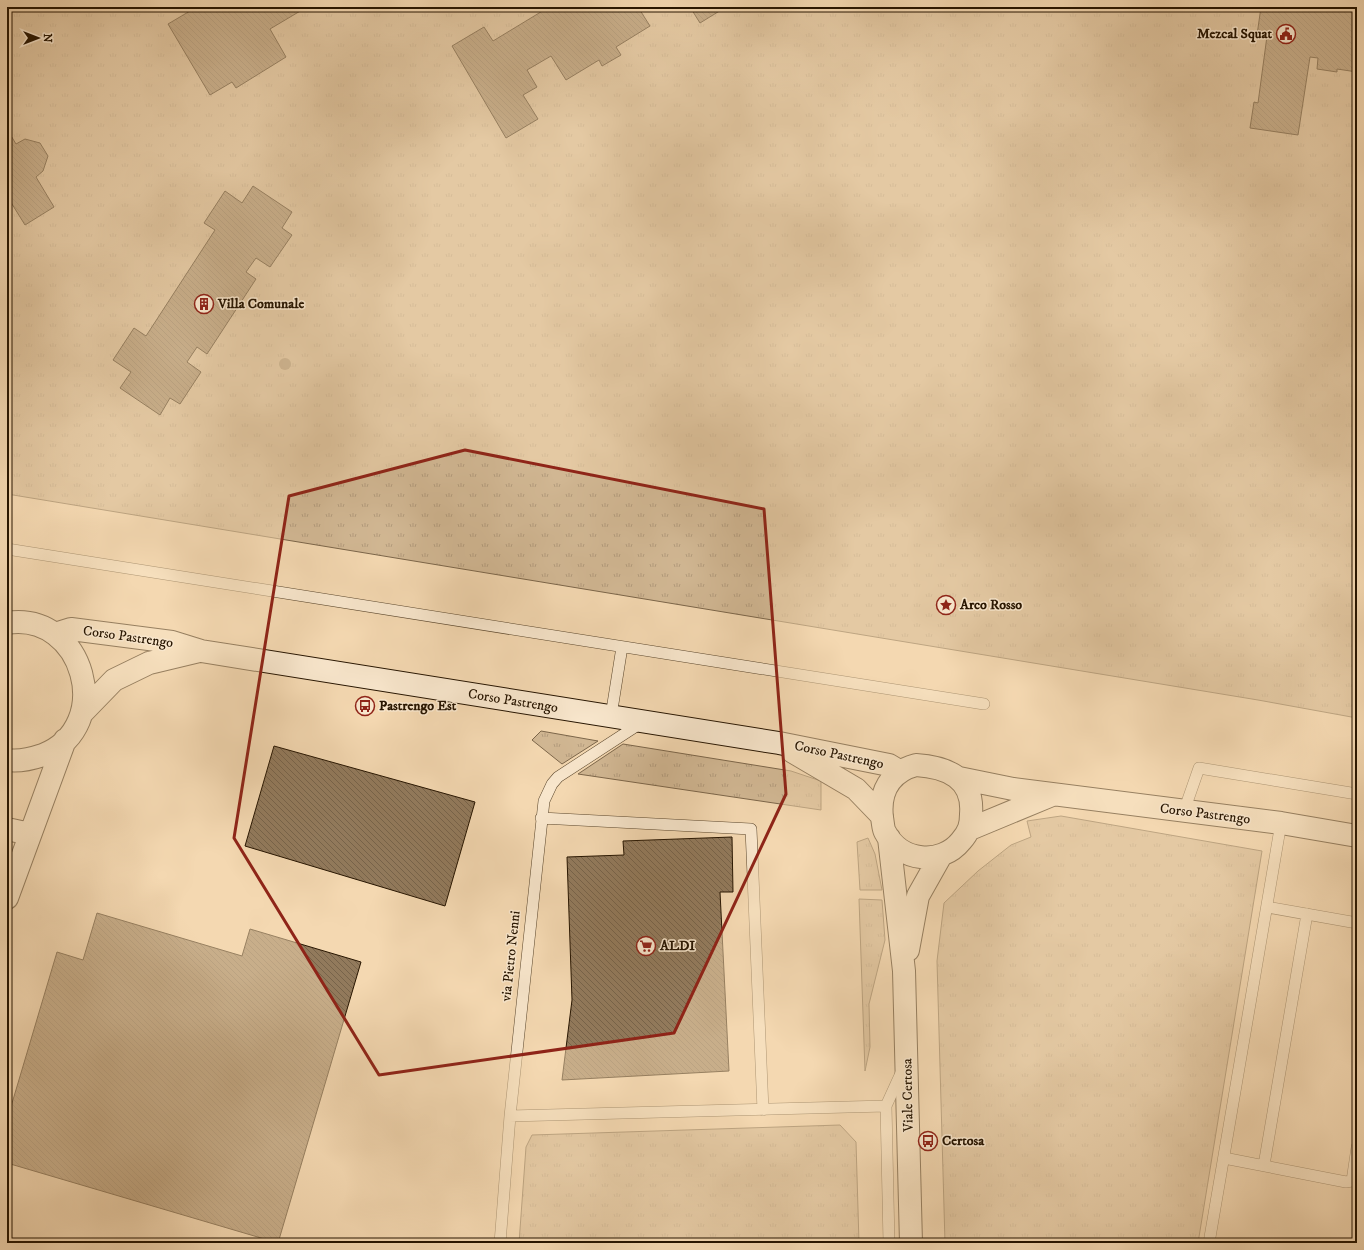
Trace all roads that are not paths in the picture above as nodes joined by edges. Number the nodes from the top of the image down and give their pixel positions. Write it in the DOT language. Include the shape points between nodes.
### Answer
graph roads {
  1 [pos="7,549"];
  2 [pos="9,621"];
  3 [pos="55,634"];
  4 [pos="622,646"];
  5 [pos="201,651"];
  6 [pos="984,704"];
  7 [pos="82,713"];
  8 [pos="611,716"];
  9 [pos="643,721"];
  10 [pos="66,740"];
  11 [pos="778,743"];
  12 [pos="7,760"];
  13 [pos="899,771"];
  14 [pos="959,778"];
  15 [pos="1357,794"];
  16 [pos="1053,795"];
  17 [pos="1184,811"];
  18 [pos="882,816"];
  19 [pos="541,818"];
  20 [pos="1281,823"];
  21 [pos="7,828"];
  22 [pos="970,828"];
  23 [pos="30,834"];
  24 [pos="1357,836"];
  25 [pos="889,838"];
  26 [pos="940,856"];
  27 [pos="7,898"];
  28 [pos="1267,907"];
  29 [pos="1307,914"];
  30 [pos="1357,923"];
  31 [pos="904,971"];
  32 [pos="907,1060"];
  33 [pos="886,1106"];
  34 [pos="763,1110"];
  35 [pos="510,1116"];
  36 [pos="1357,1147"];
  37 [pos="1224,1158"];
  38 [pos="1264,1165"];
  39 [pos="1354,1183"];
  40 [pos="500,1243"];
  41 [pos="890,1243"];
  42 [pos="911,1243"];
  43 [pos="1209,1243"];
  1 -- 4 [label="lane"];
  2 -- 3 [label="street" via="35,624"];
  3 -- 5 [label="street, Corso Pastrengo" via="71,629 172,642"];
  3 -- 7 [label="street" via="71,649 81,669 85,690"];
  4 -- 6 [label="lane"];
  4 -- 8 [label="lane"];
  5 -- 7 [label="street, Corso Pastrengo" via="149,662 114,680"];
  5 -- 8 [label="street, Corso Pastrengo"];
  7 -- 10 [label="street"];
  8 -- 9 [label="street, Corso Pastrengo"];
  9 -- 11 [label="street, Corso Pastrengo"];
  9 -- 19 [label="lane, via Pietro Nenni" via="558,777 544,801"];
  10 -- 12 [label="street" via="50,752 31,759"];
  10 -- 23 [label="street"];
  11 -- 13 [label="street, Corso Pastrengo" via="889,765"];
  11 -- 18 [label="street, Corso Pastrengo" via="856,789"];
  13 -- 14 [label="street" via="916,765 930,766"];
  13 -- 18 [label="street" via="884,793 881,804"];
  14 -- 16 [label="street, Corso Pastrengo" via="1013,790"];
  14 -- 22 [label="street" via="969,791 972,805"];
  15 -- 17 [label="lane" via="1199,768"];
  16 -- 17 [label="street, Corso Pastrengo"];
  16 -- 22 [label="street, Corso Pastrengo"];
  17 -- 20 [label="street, Corso Pastrengo"];
  18 -- 25 [label="street" via="884,832"];
  19 -- 34 [label="lane" via="751,829"];
  19 -- 35 [label="lane, via Pietro Nenni"];
  20 -- 24 [label="street, Corso Pastrengo"];
  20 -- 28 [label="lane"];
  21 -- 23 [label="street"];
  22 -- 26 [label="street" via="961,842 950,852"];
  23 -- 27 [label="street"];
  25 -- 26 [label="street" via="908,853 921,858"];
  25 -- 31 [label="street, Viale Certosa"];
  26 -- 31 [label="street, Viale Certosa" via="918,896"];
  28 -- 29 [label="lane"];
  28 -- 37 [label="lane"];
  29 -- 30 [label="lane"];
  29 -- 38 [label="lane"];
  31 -- 32 [label="street, Viale Certosa"];
  32 -- 33 [label="lane"];
  32 -- 42 [label="street, Viale Certosa"];
  33 -- 34 [label="lane"];
  33 -- 41 [label="lane"];
  34 -- 35 [label="lane"];
  35 -- 40 [label="lane, via Pietro Nenni"];
  36 -- 39 [label="lane"];
  37 -- 38 [label="lane"];
  37 -- 43 [label="lane"];
  38 -- 39 [label="lane"];
}
